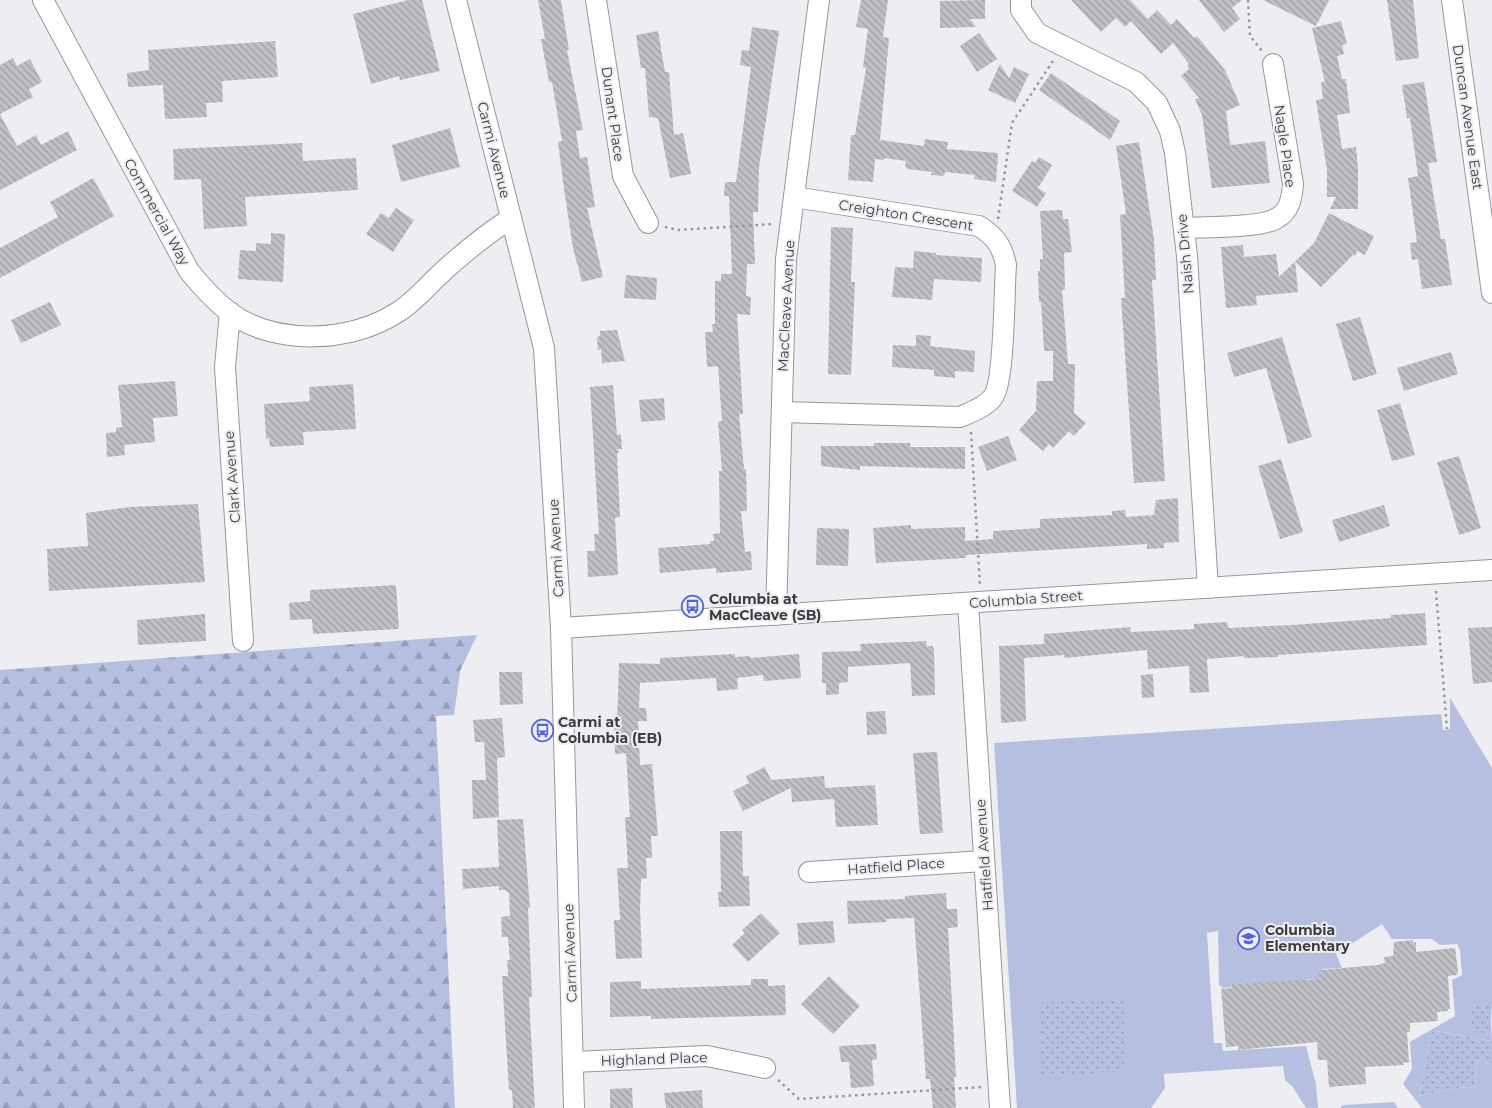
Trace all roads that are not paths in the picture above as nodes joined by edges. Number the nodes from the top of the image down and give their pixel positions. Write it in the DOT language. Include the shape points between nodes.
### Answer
graph roads {
  1 [pos="43,0"];
  2 [pos="456,0"];
  3 [pos="596,0"];
  4 [pos="820,0"];
  5 [pos="1021,0"];
  6 [pos="1452,0"];
  7 [pos="1273,64"];
  8 [pos="794,197"];
  9 [pos="511,218"];
  10 [pos="648,223"];
  11 [pos="1184,228"];
  12 [pos="1492,293"];
  13 [pos="230,312"];
  14 [pos="782,412"];
  15 [pos="1492,570"];
  16 [pos="1208,588"];
  17 [pos="976,602"];
  18 [pos="776,615"];
  19 [pos="561,628"];
  20 [pos="242,641"];
  21 [pos="984,861"];
  22 [pos="809,872"];
  23 [pos="573,1062"];
  24 [pos="765,1068"];
  25 [pos="574,1108"];
  26 [pos="1000,1108"];
  1 -- 13 [label="street, Commercial Way" via="177,251 206,291"];
  2 -- 9 [label="street, Carmi Avenue"];
  3 -- 10 [label="street, Dunant Place" via="623,176"];
  4 -- 8 [label="street, MacCleave Avenue"];
  5 -- 11 [label="street, Naish Drive" via="1021,10 1037,33 1136,82 1157,103 1170,131 1175,153"];
  6 -- 12 [label="street, Duncan Avenue East"];
  7 -- 11 [label="street, Nagle Place" via="1293,184 1287,209 1277,219 1264,223"];
  8 -- 14 [label="street, MacCleave Avenue" via="786,259"];
  8 -- 14 [label="street, Creighton Crescent" via="979,226 995,238 1002,248 1006,265 1000,376 994,396 960,417"];
  9 -- 13 [label="street, Commercial Way" via="482,237 416,298 368,327 310,336 259,327"];
  9 -- 19 [label="street, Carmi Avenue" via="544,348"];
  11 -- 16 [label="street, Naish Drive"];
  13 -- 20 [label="street, Clark Avenue" via="225,367"];
  14 -- 18 [label="street, MacCleave Avenue"];
  15 -- 16 [label="street, Columbia Street"];
  16 -- 17 [label="street, Columbia Street"];
  17 -- 18 [label="street, Columbia Street"];
  17 -- 21 [label="street, Hatfield Avenue"];
  18 -- 19 [label="street, Columbia Street"];
  19 -- 23 [label="street, Carmi Avenue"];
  21 -- 22 [label="street, Hatfield Place"];
  21 -- 26 [label="street, Hatfield Avenue"];
  23 -- 24 [label="street, Highland Place" via="707,1056"];
  23 -- 25 [label="street, Carmi Avenue"];
}
